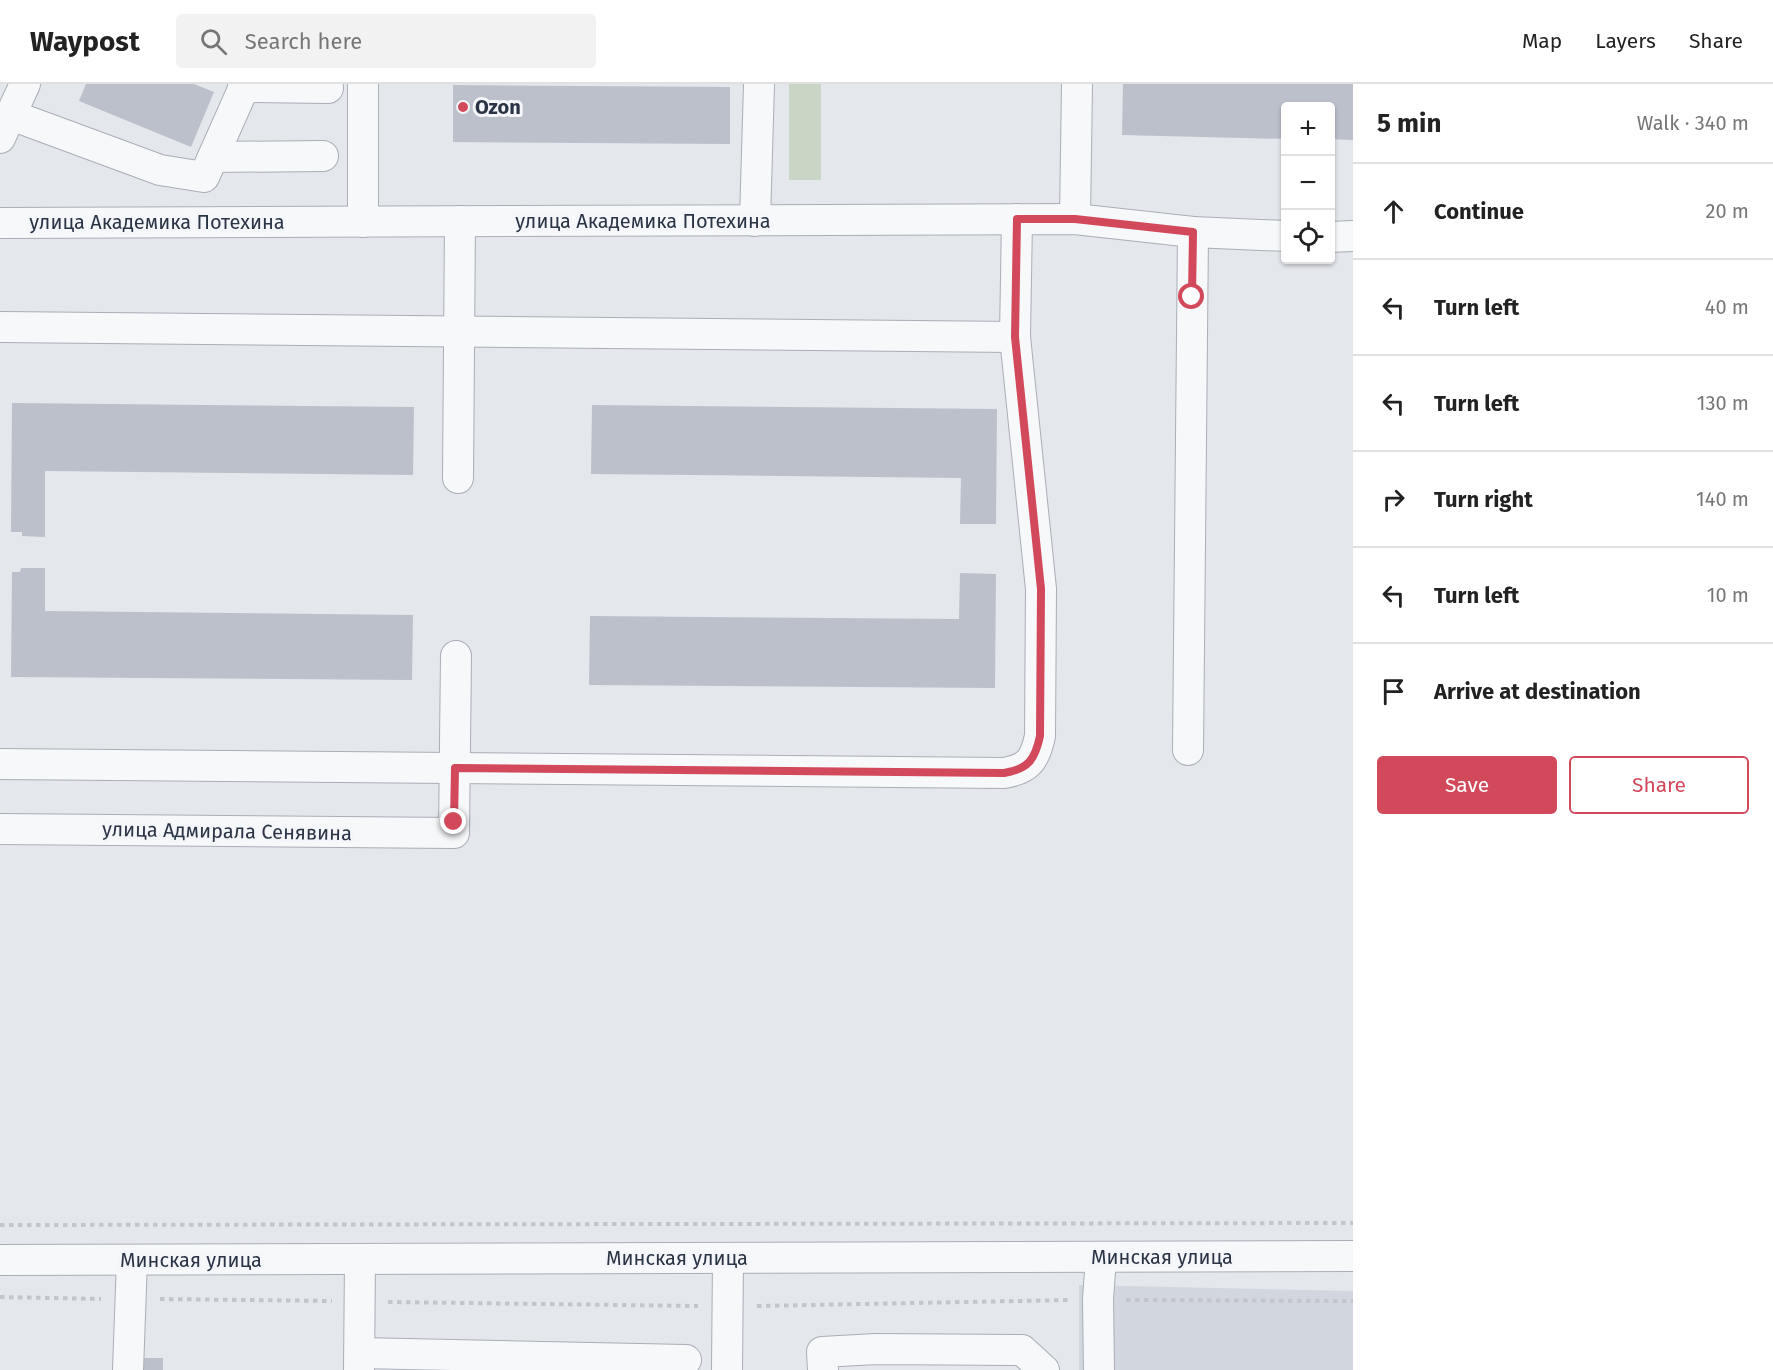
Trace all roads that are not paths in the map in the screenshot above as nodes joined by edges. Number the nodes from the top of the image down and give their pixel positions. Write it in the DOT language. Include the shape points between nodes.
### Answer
graph roads {
  1 [pos="25,84"];
  2 [pos="363,84"];
  3 [pos="759,84"];
  4 [pos="1077,84"];
  5 [pos="243,86"];
  6 [pos="328,88"];
  7 [pos="6,127"];
  8 [pos="323,156"];
  9 [pos="213,157"];
  10 [pos="1017,219"];
  11 [pos="1075,219"];
  12 [pos="755,220"];
  13 [pos="460,221"];
  14 [pos="363,222"];
  15 [pos="0,223"];
  16 [pos="1193,232"];
  17 [pos="1281,236"];
  18 [pos="1353,236"];
  19 [pos="1335,237"];
  20 [pos="0,327"];
  21 [pos="459,332"];
  22 [pos="1015,337"];
  23 [pos="458,477"];
  24 [pos="456,656"];
  25 [pos="1188,750"];
  26 [pos="0,764"];
  27 [pos="455,768"];
  28 [pos="0,829"];
  29 [pos="1353,1256"];
  30 [pos="1101,1258"];
  31 [pos="728,1259"];
  32 [pos="0,1260"];
  33 [pos="132,1260"];
  34 [pos="360,1260"];
  35 [pos="359,1362"];
  36 [pos="726,1364"];
  37 [pos="686,1365"];
  38 [pos="128,1370"];
  39 [pos="822,1370"];
  40 [pos="1044,1370"];
  41 [pos="1099,1370"];
  1 -- 7 [label="street"];
  2 -- 14 [label="street"];
  3 -- 12 [label="street"];
  4 -- 11 [label="street"];
  5 -- 6 [label="street"];
  5 -- 9 [label="street"];
  7 -- 9 [label="street" via="160,170 204,177"];
  8 -- 9 [label="street"];
  10 -- 11 [label="street, улица Академика Потехина"];
  10 -- 12 [label="street, улица Академика Потехина"];
  10 -- 22 [label="street"];
  11 -- 16 [label="street, улица Академика Потехина"];
  12 -- 13 [label="street, улица Академика Потехина"];
  13 -- 14 [label="street, улица Академика Потехина"];
  13 -- 21 [label="street"];
  14 -- 15 [label="street, улица Академика Потехина"];
  16 -- 17 [label="street, улица Академика Потехина"];
  16 -- 25 [label="street"];
  18 -- 19 [label="street"];
  20 -- 21 [label="street"];
  21 -- 22 [label="street"];
  21 -- 23 [label="street"];
  22 -- 27 [label="street" via="1041,589 1040,736 1036,756 1022,770 1004,773"];
  24 -- 27 [label="street"];
  26 -- 27 [label="street"];
  27 -- 28 [label="street, улица Адмирала Сенявина" via="454,833"];
  29 -- 30 [label="street, Минская улица"];
  30 -- 31 [label="street, Минская улица"];
  30 -- 41 [label="street"];
  31 -- 34 [label="street, Минская улица"];
  31 -- 36 [label="street"];
  32 -- 33 [label="street, Минская улица"];
  33 -- 34 [label="street, Минская улица"];
  33 -- 38 [label="street"];
  34 -- 35 [label="street"];
  35 -- 37 [label="street"];
  36 -- 37 [label="street"];
  39 -- 40 [label="street" via="822,1353 876,1349 1022,1350"];
}
